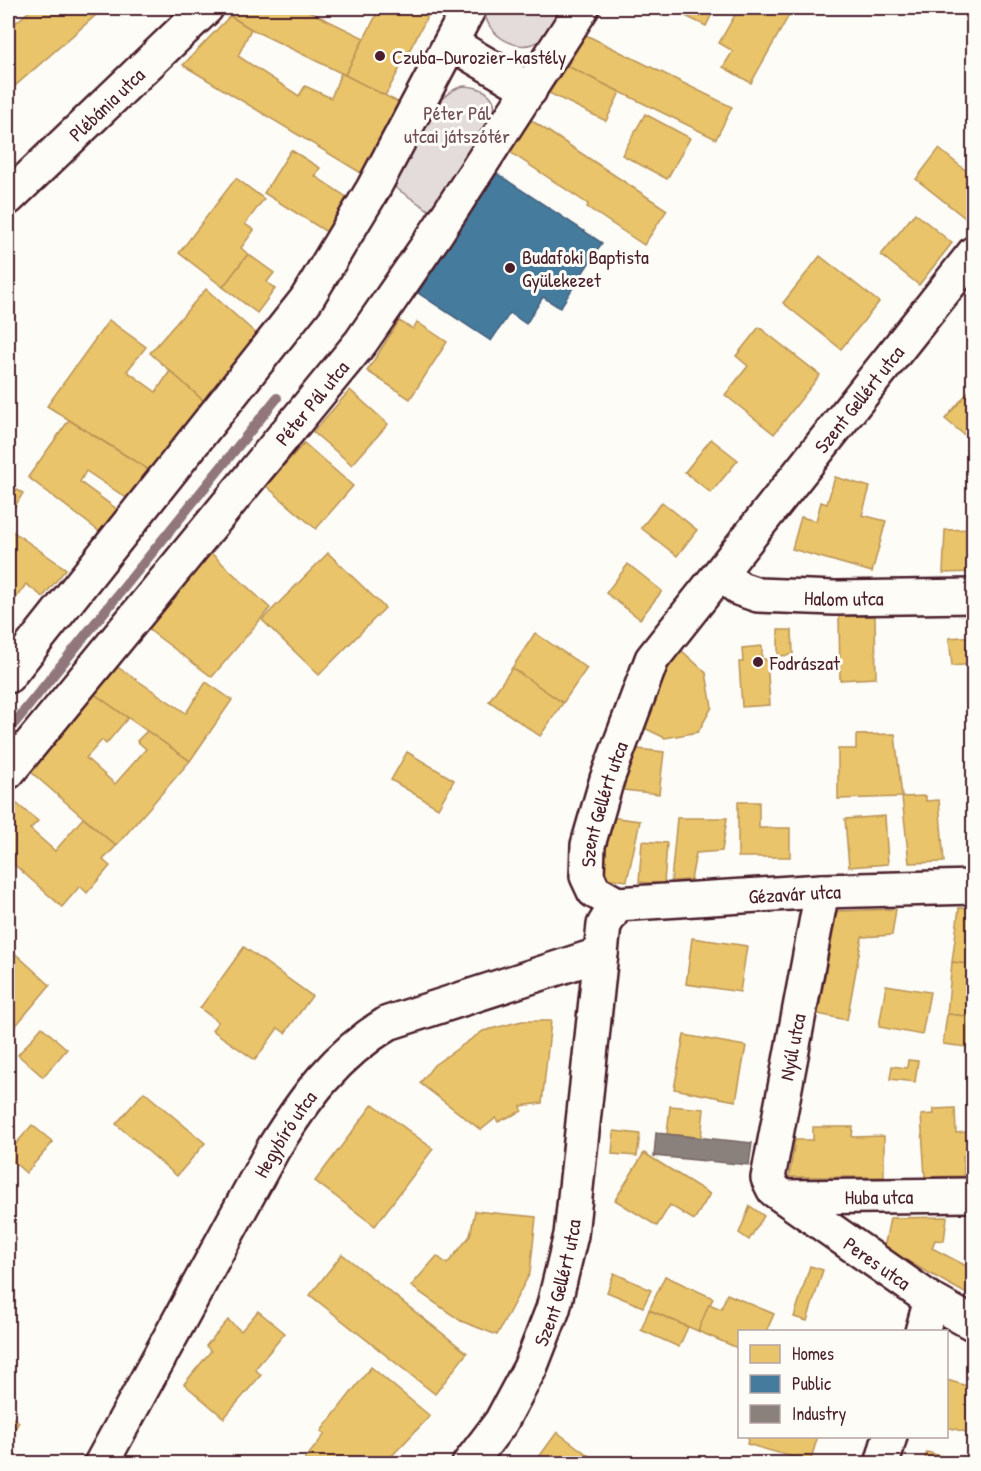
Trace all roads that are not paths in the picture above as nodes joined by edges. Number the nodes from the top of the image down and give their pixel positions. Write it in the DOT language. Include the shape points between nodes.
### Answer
graph roads {
  1 [pos="206,8"];
  2 [pos="469,8"];
  3 [pos="582,8"];
  4 [pos="452,44"];
  5 [pos="530,90"];
  6 [pos="8,198"];
  7 [pos="974,253"];
  8 [pos="721,574"];
  9 [pos="974,596"];
  10 [pos="8,676"];
  11 [pos="8,772"];
  12 [pos="974,886"];
  13 [pos="822,891"];
  14 [pos="617,904"];
  15 [pos="601,954"];
  16 [pos="974,1195"];
  17 [pos="785,1197"];
  18 [pos="931,1300"];
  19 [pos="974,1324"];
  20 [pos="923,1330"];
  21 [pos="890,1438"];
  22 [pos="100,1464"];
  23 [pos="468,1464"];
  24 [pos="882,1464"];
  1 -- 6 [label="street, Plébánia utca"];
  2 -- 4 [label="street"];
  3 -- 5 [label="street, Péter Pál utca"];
  4 -- 5 [label="street"];
  4 -- 10 [label="street" via="373,189 306,300"];
  5 -- 11 [label="street, Péter Pál utca" via="361,342"];
  7 -- 8 [label="street, Szent Gellért utca"];
  8 -- 9 [label="street, Halom utca" via="740,589 758,596"];
  8 -- 14 [label="street, Szent Gellért utca" via="652,659 607,778 588,845 587,876 594,891"];
  12 -- 13 [label="street, Gézavár utca"];
  13 -- 14 [label="street, Gézavár utca"];
  13 -- 17 [label="street, Nyúl utca" via="769,1164 768,1178 774,1190"];
  14 -- 15 [label="street, Szent Gellért utca" via="604,925"];
  15 -- 22 [label="street, Hegybíró utca" via="388,1023 359,1041 331,1068 300,1105 273,1149"];
  15 -- 23 [label="street, Szent Gellért utca" via="571,1235 553,1309 530,1368 506,1413"];
  16 -- 17 [label="street, Huba utca"];
  17 -- 18 [label="street, Peres utca"];
  18 -- 19 [label="street, Peres utca"];
  18 -- 20 [label="street"];
  21 -- 24 [label="street"];
}
